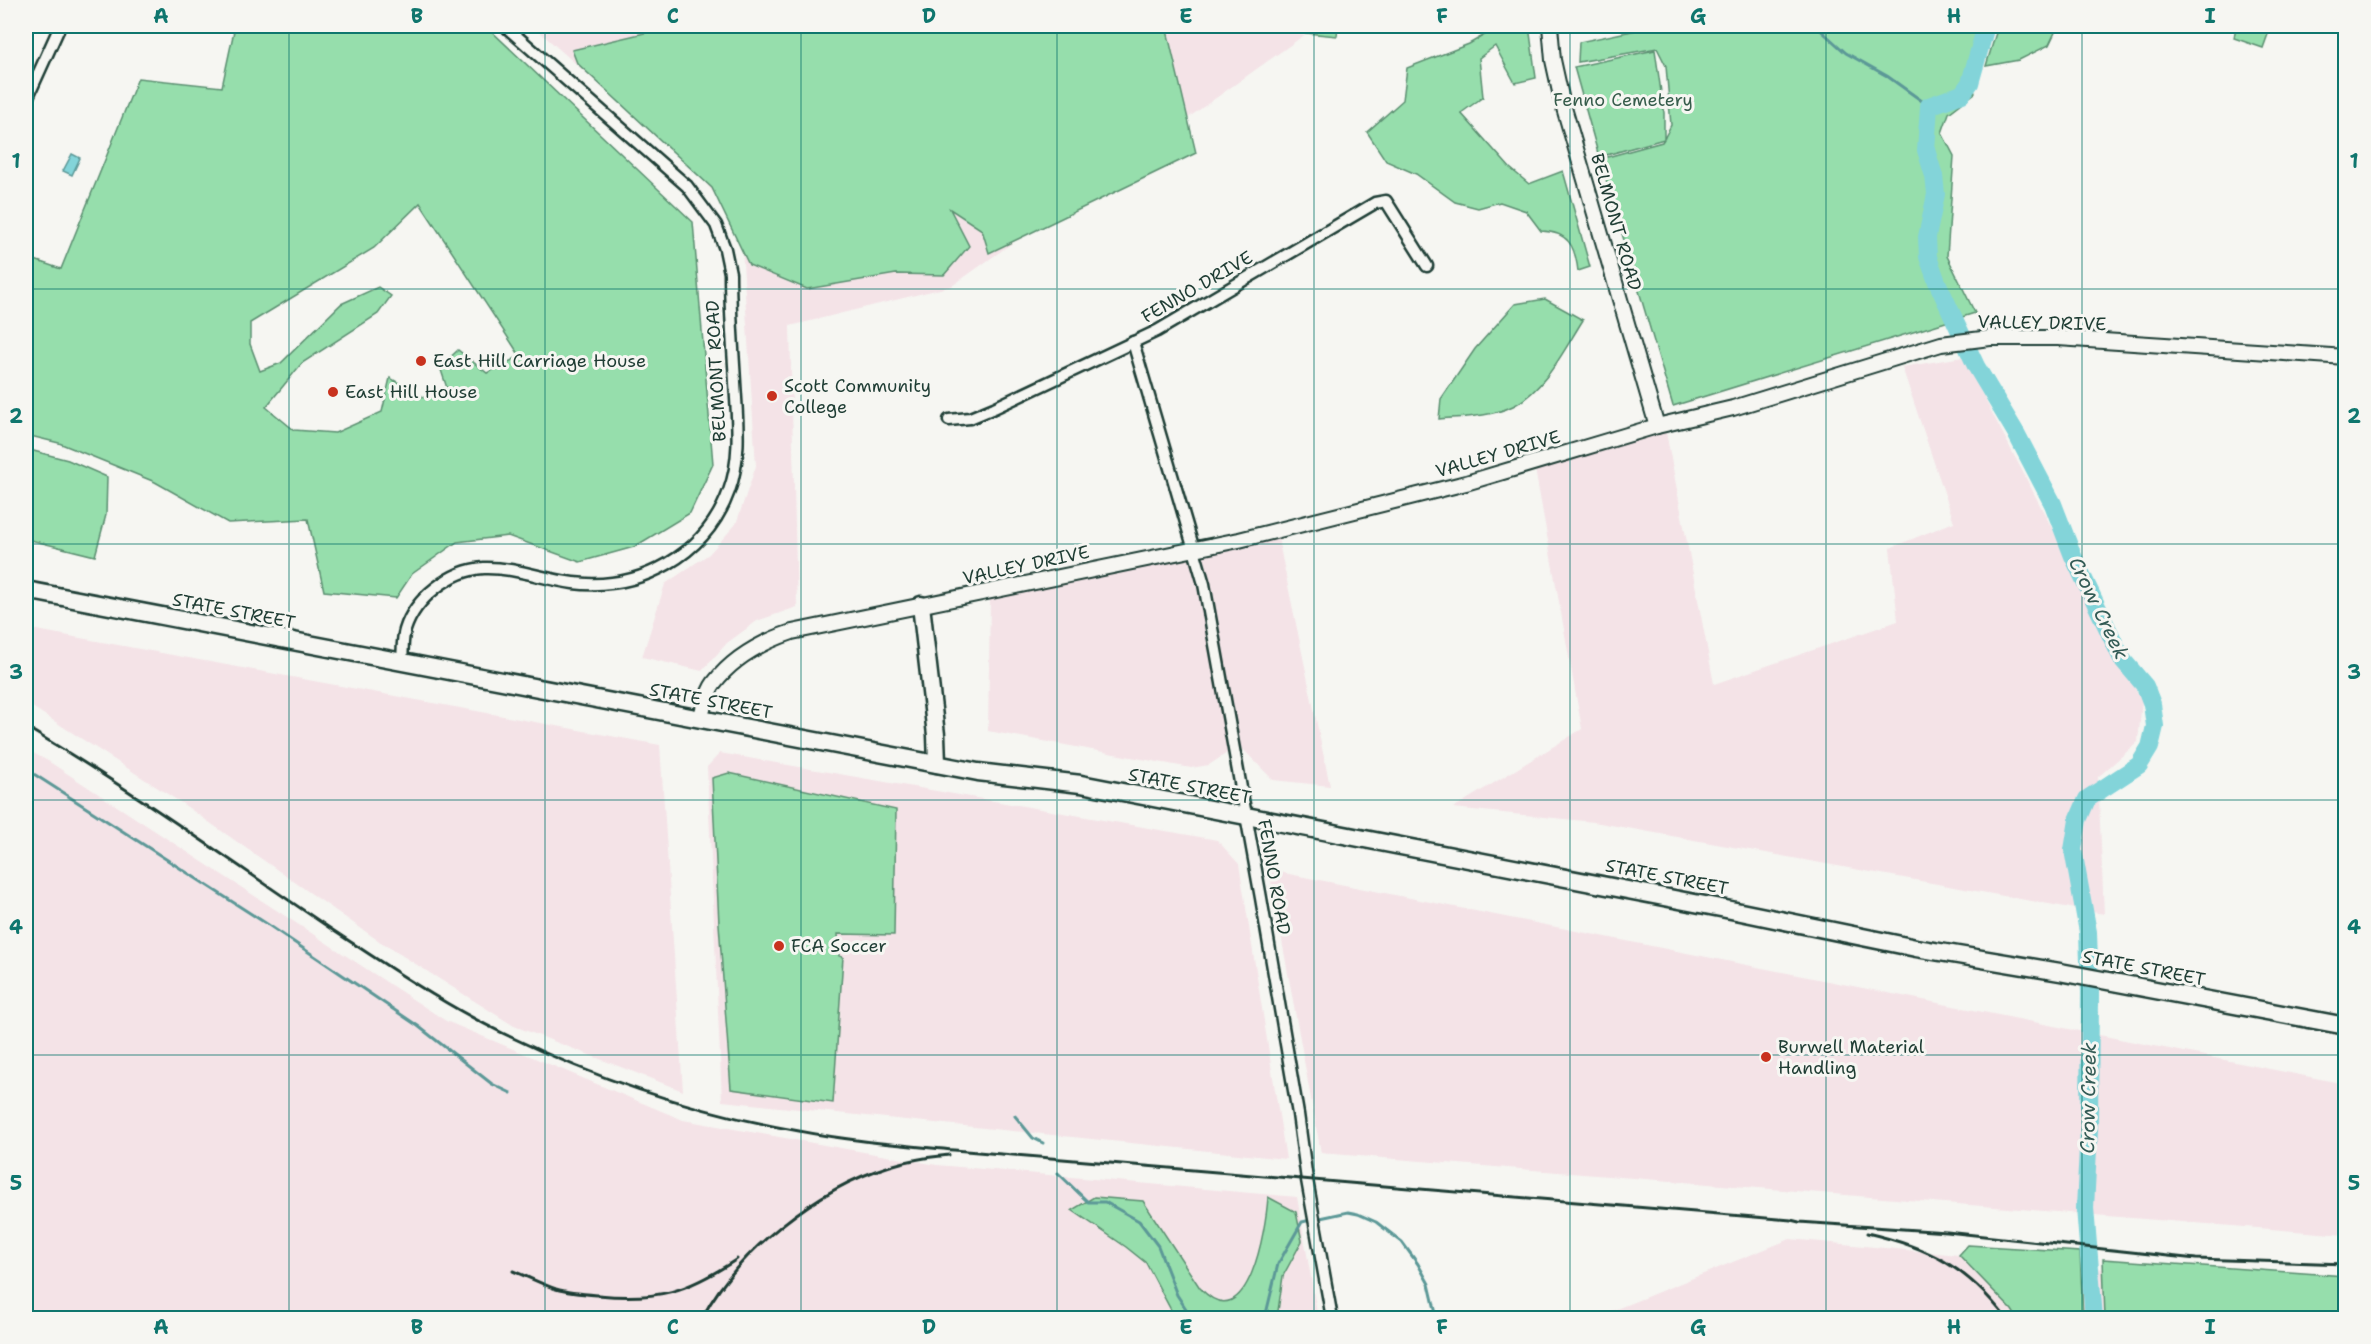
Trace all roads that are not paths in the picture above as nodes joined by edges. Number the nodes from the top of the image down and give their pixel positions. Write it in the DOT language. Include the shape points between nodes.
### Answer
graph roads {
  1 [pos="60,26"];
  2 [pos="506,26"];
  3 [pos="1550,26"];
  4 [pos="26,101"];
  5 [pos="1426,266"];
  6 [pos="1133,342"];
  7 [pos="2346,357"];
  8 [pos="949,420"];
  9 [pos="1657,426"];
  10 [pos="1195,548"];
  11 [pos="26,590"];
  12 [pos="921,605"];
  13 [pos="402,661"];
  14 [pos="700,718"];
  15 [pos="937,764"];
  16 [pos="1246,816"];
  17 [pos="2346,1026"];
  18 [pos="1332,1318"];
  1 -- 4 [label="street"];
  2 -- 13 [label="street, BELMONT ROAD" via="687,186 716,225 730,273 738,440 735,470 721,510 700,541 676,560 645,576 598,584 482,568 459,574 435,588 417,606 405,630"];
  3 -- 9 [label="street, BELMONT ROAD" via="1562,101"];
  5 -- 6 [label="street, FENNO DRIVE" via="1386,201 1375,203"];
  6 -- 8 [label="street, FENNO DRIVE" via="994,408 970,418"];
  6 -- 10 [label="street, FENNO ROAD"];
  7 -- 9 [label="street, VALLEY DRIVE" via="2058,338 1990,338 1941,344 1733,408"];
  9 -- 10 [label="street, VALLEY DRIVE" via="1466,483"];
  10 -- 12 [label="street, VALLEY DRIVE"];
  10 -- 16 [label="street, FENNO ROAD"];
  11 -- 13 [label="main road, STATE STREET"];
  12 -- 14 [label="street, VALLEY DRIVE" via="792,632 754,648 713,684"];
  12 -- 15 [label="main road"];
  13 -- 14 [label="main road, STATE STREET"];
  14 -- 15 [label="main road, STATE STREET"];
  15 -- 16 [label="main road, STATE STREET" via="1081,784"];
  16 -- 17 [label="main road, STATE STREET" via="1916,948"];
  16 -- 18 [label="street, FENNO ROAD"];
}
